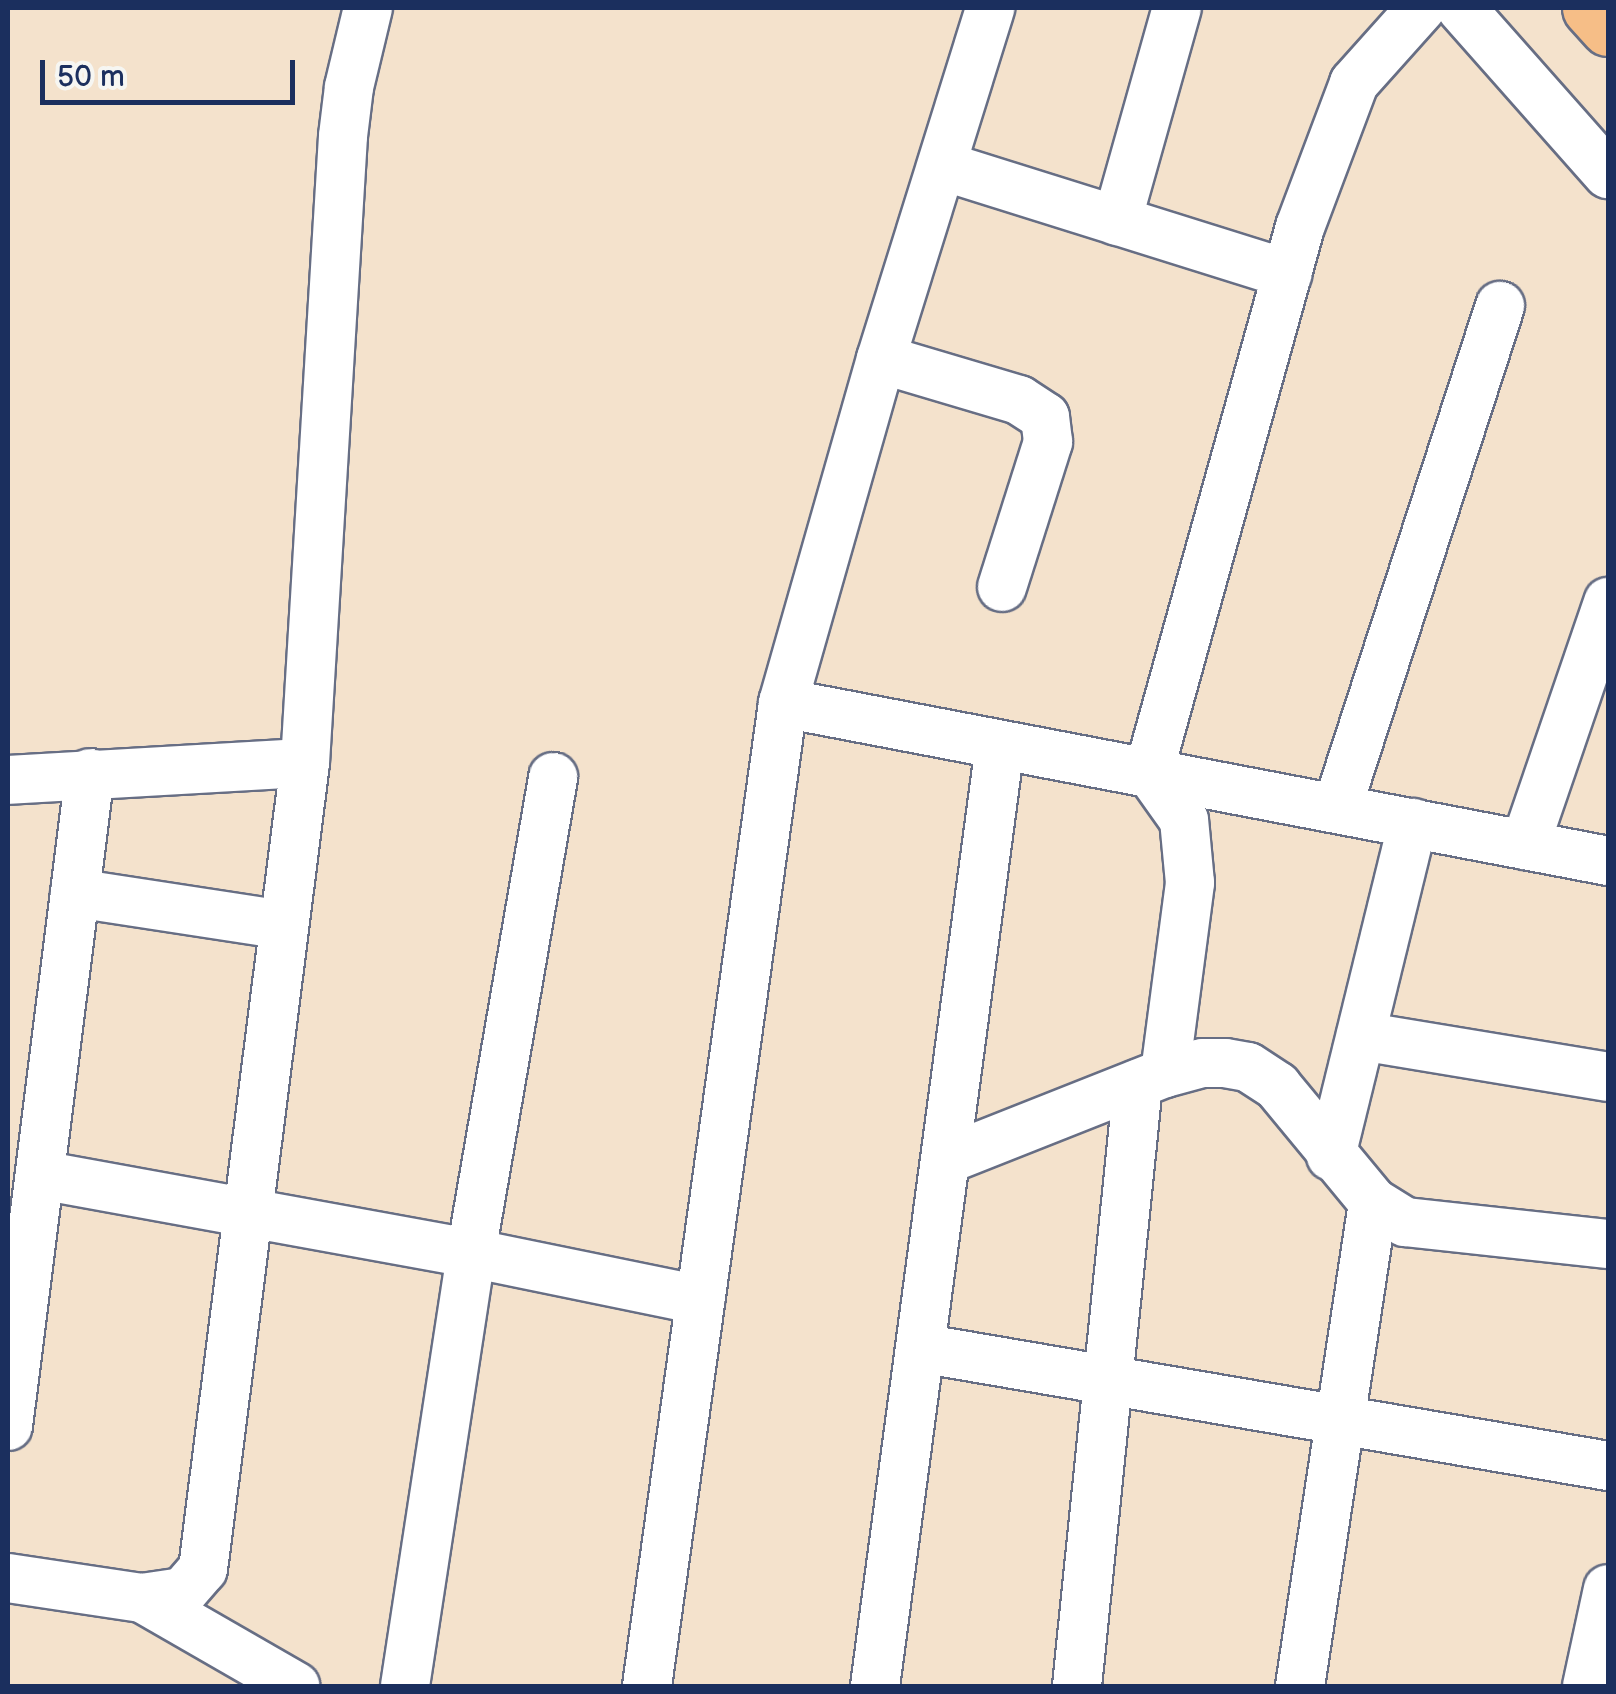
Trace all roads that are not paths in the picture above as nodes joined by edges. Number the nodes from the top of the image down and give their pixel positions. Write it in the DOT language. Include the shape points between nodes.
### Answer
graph roads {
  1 [pos="368,8"];
  2 [pos="990,8"];
  3 [pos="1176,8"];
  4 [pos="1421,8"];
  5 [pos="1461,8"];
  6 [pos="1590,8"];
  7 [pos="1608,28"];
  8 [pos="943,166"];
  9 [pos="1608,174"];
  10 [pos="1117,221"];
  11 [pos="1286,274"];
  12 [pos="1500,306"];
  13 [pos="881,359"];
  14 [pos="1002,587"];
  15 [pos="1608,602"];
  16 [pos="783,703"];
  17 [pos="1000,746"];
  18 [pos="305,763"];
  19 [pos="1150,771"];
  20 [pos="90,774"];
  21 [pos="553,777"];
  22 [pos="8,780"];
  23 [pos="1337,808"];
  24 [pos="1413,823"];
  25 [pos="1525,845"];
  26 [pos="1608,861"];
  27 [pos="75,893"];
  28 [pos="283,925"];
  29 [pos="1361,1036"];
  30 [pos="1151,1078"];
  31 [pos="1608,1078"];
  32 [pos="1331,1156"];
  33 [pos="945,1160"];
  34 [pos="40,1175"];
  35 [pos="1373,1202"];
  36 [pos="246,1212"];
  37 [pos="1608,1244"];
  38 [pos="471,1253"];
  39 [pos="700,1300"];
  40 [pos="920,1348"];
  41 [pos="1107,1380"];
  42 [pos="1340,1420"];
  43 [pos="8,1426"];
  44 [pos="1608,1466"];
  45 [pos="8,1578"];
  46 [pos="1608,1589"];
  47 [pos="142,1598"];
  48 [pos="295,1686"];
  49 [pos="405,1686"];
  50 [pos="647,1686"];
  51 [pos="876,1686"];
  52 [pos="1077,1686"];
  53 [pos="1300,1686"];
  54 [pos="1587,1686"];
  1 -- 18 [label="street" via="344,124"];
  2 -- 8 [label="street"];
  3 -- 10 [label="street"];
  4 -- 11 [label="street" via="1346,98"];
  5 -- 9 [label="street"];
  6 -- 7 [label="highway"];
  8 -- 10 [label="street"];
  8 -- 13 [label="street"];
  10 -- 11 [label="street"];
  11 -- 19 [label="street"];
  12 -- 23 [label="street"];
  13 -- 14 [label="street" via="1019,400 1045,418 1048,442"];
  13 -- 16 [label="street"];
  15 -- 25 [label="street"];
  16 -- 17 [label="street"];
  16 -- 39 [label="street"];
  17 -- 19 [label="street"];
  17 -- 33 [label="street"];
  18 -- 20 [label="street"];
  18 -- 28 [label="street"];
  19 -- 23 [label="street"];
  19 -- 30 [label="street" via="1184,820 1190,883"];
  20 -- 22 [label="street"];
  20 -- 27 [label="street"];
  21 -- 38 [label="street"];
  23 -- 24 [label="street"];
  24 -- 25 [label="street"];
  24 -- 29 [label="street"];
  25 -- 26 [label="street"];
  27 -- 28 [label="street"];
  27 -- 34 [label="street"];
  28 -- 36 [label="street"];
  29 -- 31 [label="street"];
  29 -- 32 [label="street"];
  30 -- 32 [label="street" via="1203,1063 1248,1066 1277,1086"];
  30 -- 33 [label="street"];
  30 -- 41 [label="street"];
  32 -- 35 [label="street"];
  33 -- 40 [label="street"];
  34 -- 36 [label="street"];
  34 -- 43 [label="street"];
  35 -- 37 [label="street" via="1405,1222"];
  35 -- 42 [label="street"];
  36 -- 38 [label="street"];
  36 -- 47 [label="street" via="203,1569 183,1592"];
  38 -- 39 [label="street"];
  38 -- 49 [label="street"];
  39 -- 50 [label="street"];
  40 -- 41 [label="street"];
  40 -- 51 [label="street"];
  41 -- 42 [label="street"];
  41 -- 52 [label="street"];
  42 -- 44 [label="street"];
  42 -- 53 [label="street"];
  45 -- 47 [label="street"];
  46 -- 54 [label="street"];
  47 -- 48 [label="street"];
}
